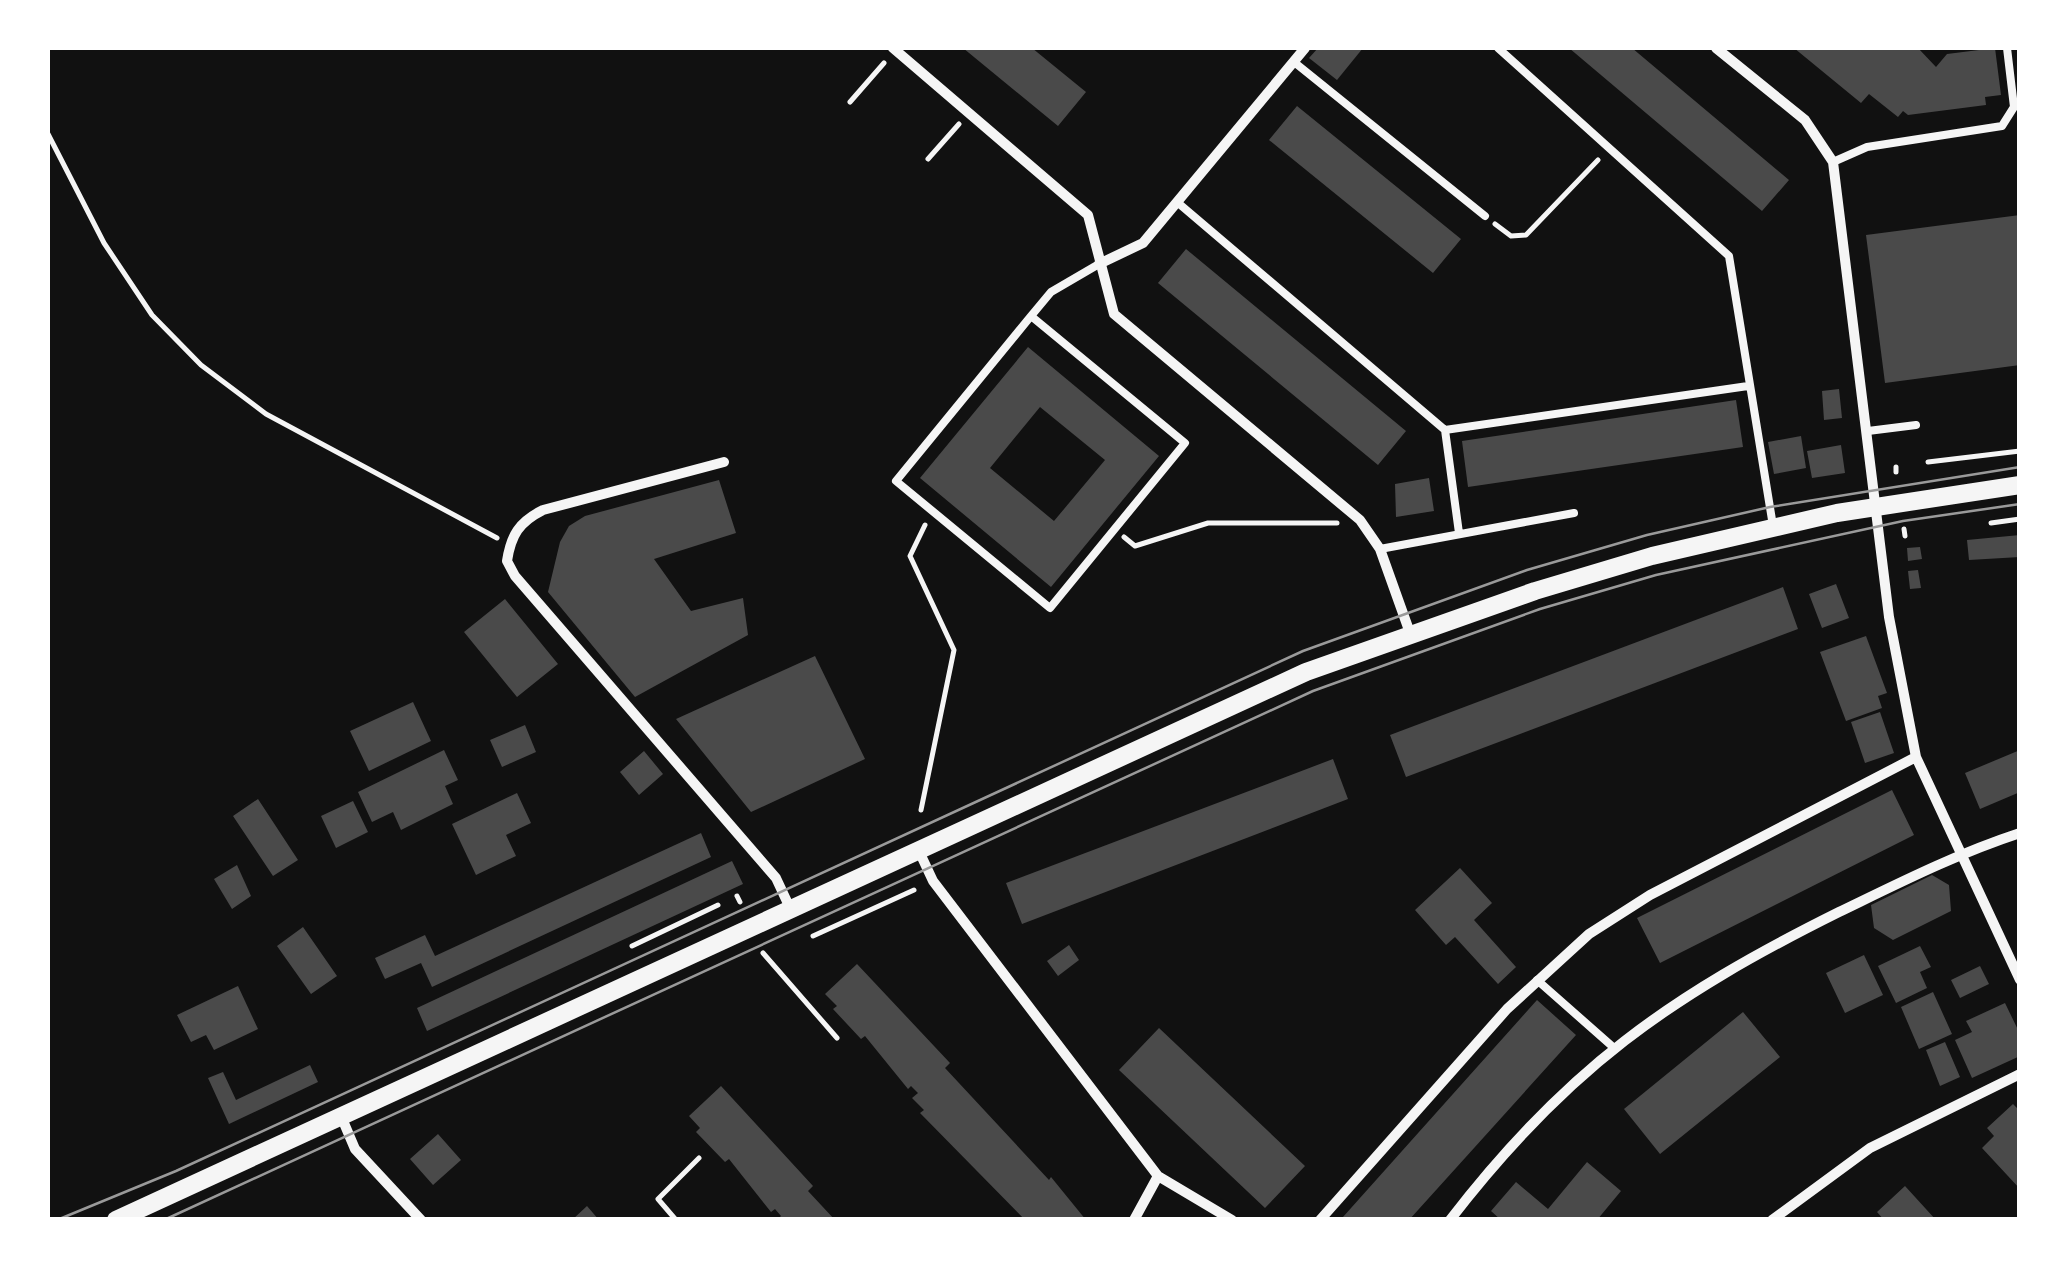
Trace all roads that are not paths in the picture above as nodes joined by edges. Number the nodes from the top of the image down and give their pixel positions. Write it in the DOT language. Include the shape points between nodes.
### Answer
graph roads {
  1 [pos="894,48"];
  2 [pos="1305,48"];
  3 [pos="1498,48"];
  4 [pos="1716,48"];
  5 [pos="2007,48"];
  6 [pos="1294,62"];
  7 [pos="1833,162"];
  8 [pos="1177,202"];
  9 [pos="1485,216"];
  10 [pos="1099,264"];
  11 [pos="1031,316"];
  12 [pos="1748,386"];
  13 [pos="1916,425"];
  14 [pos="1445,430"];
  15 [pos="1868,431"];
  16 [pos="724,462"];
  17 [pos="2020,484"];
  18 [pos="1876,506"];
  19 [pos="1574,513"];
  20 [pos="1773,526"];
  21 [pos="1459,533"];
  22 [pos="1380,549"];
  23 [pos="1410,633"];
  24 [pos="1916,758"];
  25 [pos="2020,833"];
  26 [pos="918,849"];
  27 [pos="1960,852"];
  28 [pos="790,908"];
  29 [pos="1537,980"];
  30 [pos="2020,980"];
  31 [pos="1613,1048"];
  32 [pos="2020,1074"];
  33 [pos="340,1116"];
  34 [pos="1158,1176"];
  35 [pos="116,1220"];
  36 [pos="421,1220"];
  37 [pos="1134,1220"];
  38 [pos="1232,1220"];
  39 [pos="1320,1220"];
  40 [pos="1450,1220"];
  41 [pos="1772,1220"];
  1 -- 10 [label="street" via="1088,215"];
  2 -- 6 [label="street"];
  3 -- 12 [label="lane" via="1729,256"];
  4 -- 7 [label="street" via="1805,120"];
  5 -- 7 [label="lane" via="2014,107 2002,126 1867,147"];
  6 -- 8 [label="street"];
  6 -- 9 [label="lane"];
  7 -- 15 [label="street"];
  8 -- 10 [label="street" via="1143,243"];
  8 -- 14 [label="lane"];
  10 -- 11 [label="lane" via="1051,292"];
  10 -- 22 [label="street" via="1114,314 1360,520"];
  11 -- 11 [label="lane" via="1185,443 1050,608 896,481"];
  12 -- 14 [label="lane"];
  12 -- 20 [label="lane"];
  13 -- 15 [label="lane"];
  14 -- 21 [label="lane"];
  15 -- 18 [label="street"];
  16 -- 28 [label="street" via="543,510 525,519 507,561 776,878"];
  17 -- 18 [label="street"];
  18 -- 20 [label="street"];
  18 -- 24 [label="street" via="1888,617"];
  19 -- 21 [label="lane"];
  20 -- 23 [label="street" via="1652,556"];
  21 -- 22 [label="lane"];
  22 -- 23 [label="street"];
  23 -- 26 [label="street" via="1245,698"];
  24 -- 27 [label="street"];
  24 -- 29 [label="street" via="1650,895 1589,934"];
  25 -- 27 [label="street"];
  26 -- 28 [label="street"];
  26 -- 34 [label="street" via="933,881"];
  27 -- 30 [label="street"];
  27 -- 31 [label="street" via="1753,955 1682,996"];
  28 -- 33 [label="street"];
  29 -- 31 [label="lane"];
  29 -- 39 [label="street"];
  31 -- 40 [label="street" via="1526,1126"];
  32 -- 41 [label="street" via="1870,1148"];
  33 -- 35 [label="street"];
  33 -- 36 [label="street" via="355,1148"];
  34 -- 37 [label="street"];
  34 -- 38 [label="street"];
}
